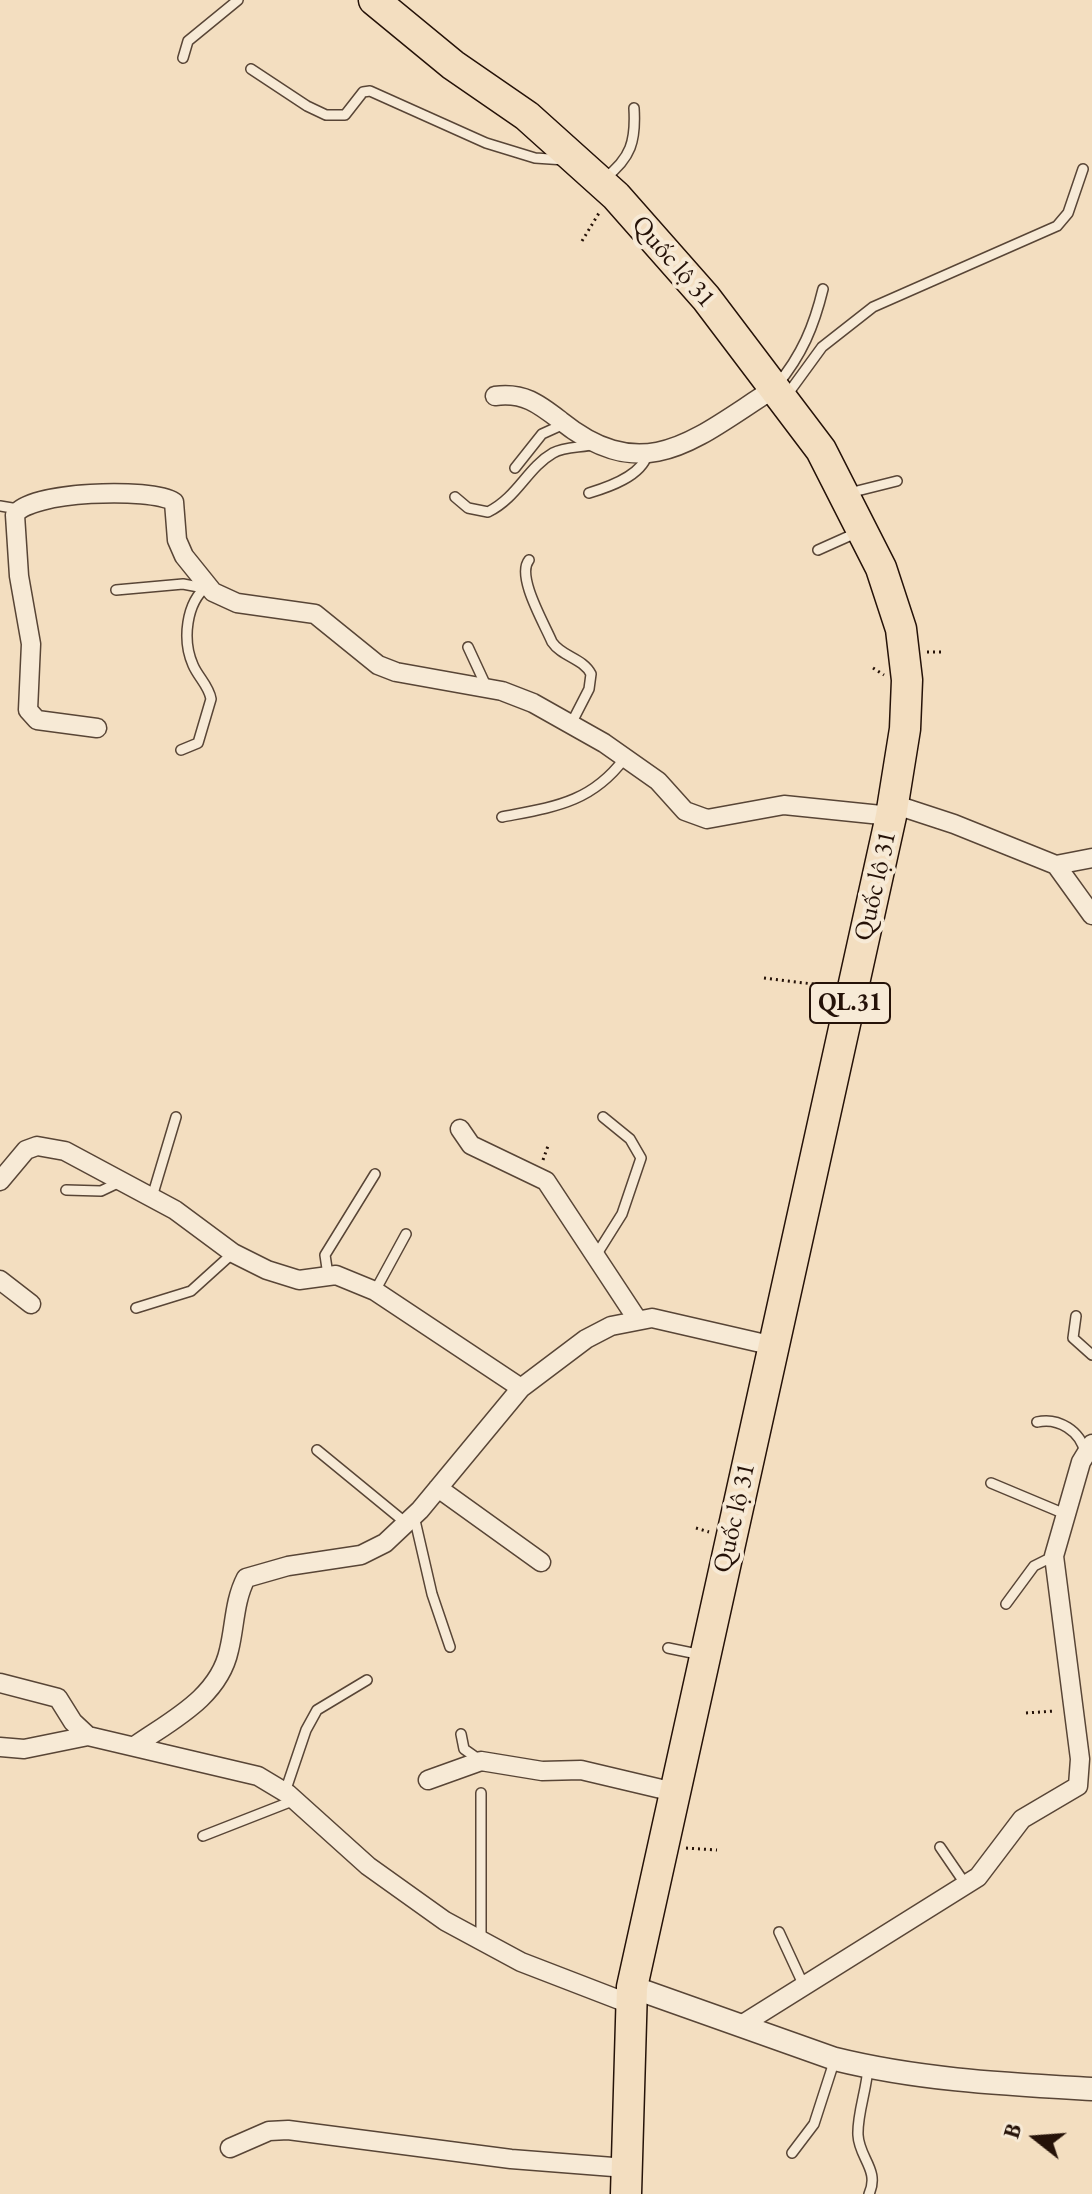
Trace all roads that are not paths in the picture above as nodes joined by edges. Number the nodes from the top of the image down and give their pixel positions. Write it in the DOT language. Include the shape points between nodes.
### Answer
graph roads {
  1 [pos="238,0"];
  2 [pos="374,0"];
  3 [pos="183,58"];
  4 [pos="251,69"];
  5 [pos="634,108"];
  6 [pos="572,160"];
  7 [pos="1083,169"];
  8 [pos="608,190"];
  9 [pos="823,289"];
  10 [pos="780,393"];
  11 [pos="495,396"];
  12 [pos="564,424"];
  13 [pos="596,444"];
  14 [pos="647,455"];
  15 [pos="515,468"];
  16 [pos="897,481"];
  17 [pos="589,493"];
  18 [pos="846,494"];
  19 [pos="455,497"];
  20 [pos="9,508"];
  21 [pos="863,530"];
  22 [pos="818,550"];
  23 [pos="529,560"];
  24 [pos="9,575"];
  25 [pos="206,587"];
  26 [pos="116,590"];
  27 [pos="468,647"];
  28 [pos="487,688"];
  29 [pos="571,724"];
  30 [pos="97,728"];
  31 [pos="181,750"];
  32 [pos="624,759"];
  33 [pos="892,810"];
  34 [pos="502,817"];
  35 [pos="1090,863"];
  36 [pos="1056,865"];
  37 [pos="1092,915"];
  38 [pos="176,1117"];
  39 [pos="603,1117"];
  40 [pos="460,1129"];
  41 [pos="375,1174"];
  42 [pos="0,1181"];
  43 [pos="122,1181"];
  44 [pos="66,1190"];
  45 [pos="152,1197"];
  46 [pos="406,1234"];
  47 [pos="233,1253"];
  48 [pos="595,1257"];
  49 [pos="328,1275"];
  50 [pos="0,1280"];
  51 [pos="375,1291"];
  52 [pos="31,1304"];
  53 [pos="136,1308"];
  54 [pos="1076,1316"];
  55 [pos="637,1319"];
  56 [pos="774,1346"];
  57 [pos="1092,1355"];
  58 [pos="521,1388"];
  59 [pos="1037,1422"];
  60 [pos="1088,1448"];
  61 [pos="317,1450"];
  62 [pos="991,1483"];
  63 [pos="438,1488"];
  64 [pos="1065,1514"];
  65 [pos="410,1520"];
  66 [pos="1054,1556"];
  67 [pos="541,1562"];
  68 [pos="1006,1604"];
  69 [pos="450,1647"];
  70 [pos="668,1648"];
  71 [pos="705,1656"];
  72 [pos="367,1680"];
  73 [pos="0,1683"];
  74 [pos="461,1734"];
  75 [pos="88,1736"];
  76 [pos="1084,1738"];
  77 [pos="136,1745"];
  78 [pos="0,1747"];
  79 [pos="481,1761"];
  80 [pos="428,1780"];
  81 [pos="674,1792"];
  82 [pos="481,1793"];
  83 [pos="290,1796"];
  84 [pos="203,1836"];
  85 [pos="940,1847"];
  86 [pos="966,1885"];
  87 [pos="779,1932"];
  88 [pos="481,1941"];
  89 [pos="804,1986"];
  90 [pos="631,1996"];
  91 [pos="743,2024"];
  92 [pos="835,2059"];
  93 [pos="868,2067"];
  94 [pos="1092,2089"];
  95 [pos="230,2148"];
  96 [pos="792,2153"];
  97 [pos="626,2181"];
  98 [pos="869,2194"];
  1 -- 3 [label="lane" via="188,41"];
  2 -- 6 [label="highway, Quốc lộ 31 / QL.31" via="453,65 527,116"];
  4 -- 6 [label="lane" via="326,115 345,115 363,92 370,91 514,153"];
  5 -- 8 [label="lane" via="630,154"];
  6 -- 8 [label="highway, Quốc lộ 31 / QL.31"];
  7 -- 10 [label="lane" via="1068,213 1057,226 873,307 822,347"];
  8 -- 10 [label="highway, Quốc lộ 31 / QL.31" via="706,298"];
  9 -- 10 [label="lane" via="815,323"];
  10 -- 14 [label="street" via="681,446"];
  10 -- 18 [label="highway, Quốc lộ 31 / QL.31"];
  11 -- 12 [label="street" via="527,397"];
  12 -- 13 [label="street"];
  12 -- 15 [label="lane" via="542,434"];
  13 -- 14 [label="street"];
  13 -- 19 [label="lane" via="554,452 515,494 488,512 468,508"];
  14 -- 17 [label="lane" via="632,474"];
  16 -- 18 [label="lane"];
  18 -- 21 [label="highway, Quốc lộ 31 / QL.31"];
  20 -- 24 [label="street" via="14,524"];
  20 -- 25 [label="street" via="98,493 169,498 177,512 177,540"];
  21 -- 22 [label="lane"];
  21 -- 33 [label="highway, Quốc lộ 31 / QL.31" via="901,629 907,680"];
  23 -- 29 [label="lane" via="525,578 552,642 591,674"];
  24 -- 30 [label="street" via="31,644 30,715"];
  25 -- 26 [label="lane"];
  25 -- 28 [label="street" via="237,603 315,614 378,665 396,672"];
  25 -- 31 [label="lane" via="192,606 187,638 193,665 211,699 198,743"];
  27 -- 28 [label="lane"];
  28 -- 29 [label="street" via="515,695"];
  29 -- 32 [label="street"];
  32 -- 33 [label="street" via="658,781 685,811 707,819 784,805"];
  32 -- 34 [label="lane" via="585,796"];
  33 -- 36 [label="street" via="954,824"];
  33 -- 56 [label="highway, Quốc lộ 31 / QL.31"];
  35 -- 36 [label="street"];
  36 -- 37 [label="street"];
  38 -- 45 [label="lane"];
  39 -- 48 [label="lane" via="630,1139 641,1158 622,1214"];
  40 -- 48 [label="street" via="471,1145 546,1181"];
  41 -- 49 [label="lane" via="325,1255"];
  42 -- 43 [label="street" via="18,1156 37,1146 65,1151"];
  43 -- 44 [label="lane" via="101,1191"];
  43 -- 45 [label="street"];
  45 -- 47 [label="street"];
  46 -- 51 [label="lane"];
  47 -- 49 [label="street" via="290,1278"];
  47 -- 53 [label="lane" via="191,1291"];
  48 -- 55 [label="street"];
  49 -- 51 [label="street"];
  50 -- 52 [label="street"];
  51 -- 58 [label="street"];
  54 -- 57 [label="lane" via="1073,1338"];
  55 -- 56 [label="street" via="670,1320"];
  55 -- 58 [label="street" via="586,1339"];
  56 -- 71 [label="highway, Quốc lộ 31 / QL.31"];
  58 -- 63 [label="street"];
  59 -- 60 [label="lane" via="1072,1431"];
  60 -- 64 [label="street"];
  61 -- 65 [label="lane"];
  62 -- 64 [label="lane"];
  63 -- 65 [label="street"];
  63 -- 67 [label="street"];
  64 -- 66 [label="street"];
  65 -- 69 [label="lane"];
  65 -- 77 [label="street" via="385,1543 361,1555 246,1578 220,1677 197,1703"];
  66 -- 68 [label="lane" via="1024,1575"];
  66 -- 76 [label="street" via="1075,1710"];
  70 -- 71 [label="lane"];
  71 -- 81 [label="highway, Quốc lộ 31 / QL.31"];
  72 -- 83 [label="lane" via="317,1710 306,1730"];
  73 -- 75 [label="street" via="58,1698"];
  74 -- 79 [label="lane" via="464,1749"];
  75 -- 77 [label="street"];
  75 -- 78 [label="street" via="24,1749"];
  76 -- 86 [label="street" via="1078,1786 1022,1819 984,1872"];
  77 -- 83 [label="street" via="258,1776"];
  79 -- 80 [label="street"];
  79 -- 81 [label="street" via="534,1770 581,1770"];
  81 -- 90 [label="highway, Quốc lộ 31 / QL.31"];
  82 -- 88 [label="lane"];
  83 -- 84 [label="lane"];
  83 -- 88 [label="street" via="391,1883"];
  85 -- 86 [label="lane"];
  86 -- 89 [label="street"];
  87 -- 89 [label="lane"];
  88 -- 90 [label="street" via="563,1980"];
  89 -- 91 [label="street"];
  90 -- 91 [label="street"];
  90 -- 97 [label="highway, Quốc lộ 31 / QL.31"];
  91 -- 92 [label="street"];
  92 -- 93 [label="street"];
  92 -- 96 [label="lane" via="814,2124"];
  93 -- 94 [label="street" via="976,2082"];
  93 -- 98 [label="lane" via="858,2132 872,2173"];
  95 -- 97 [label="street" via="269,2131 288,2130 511,2159"];
}
